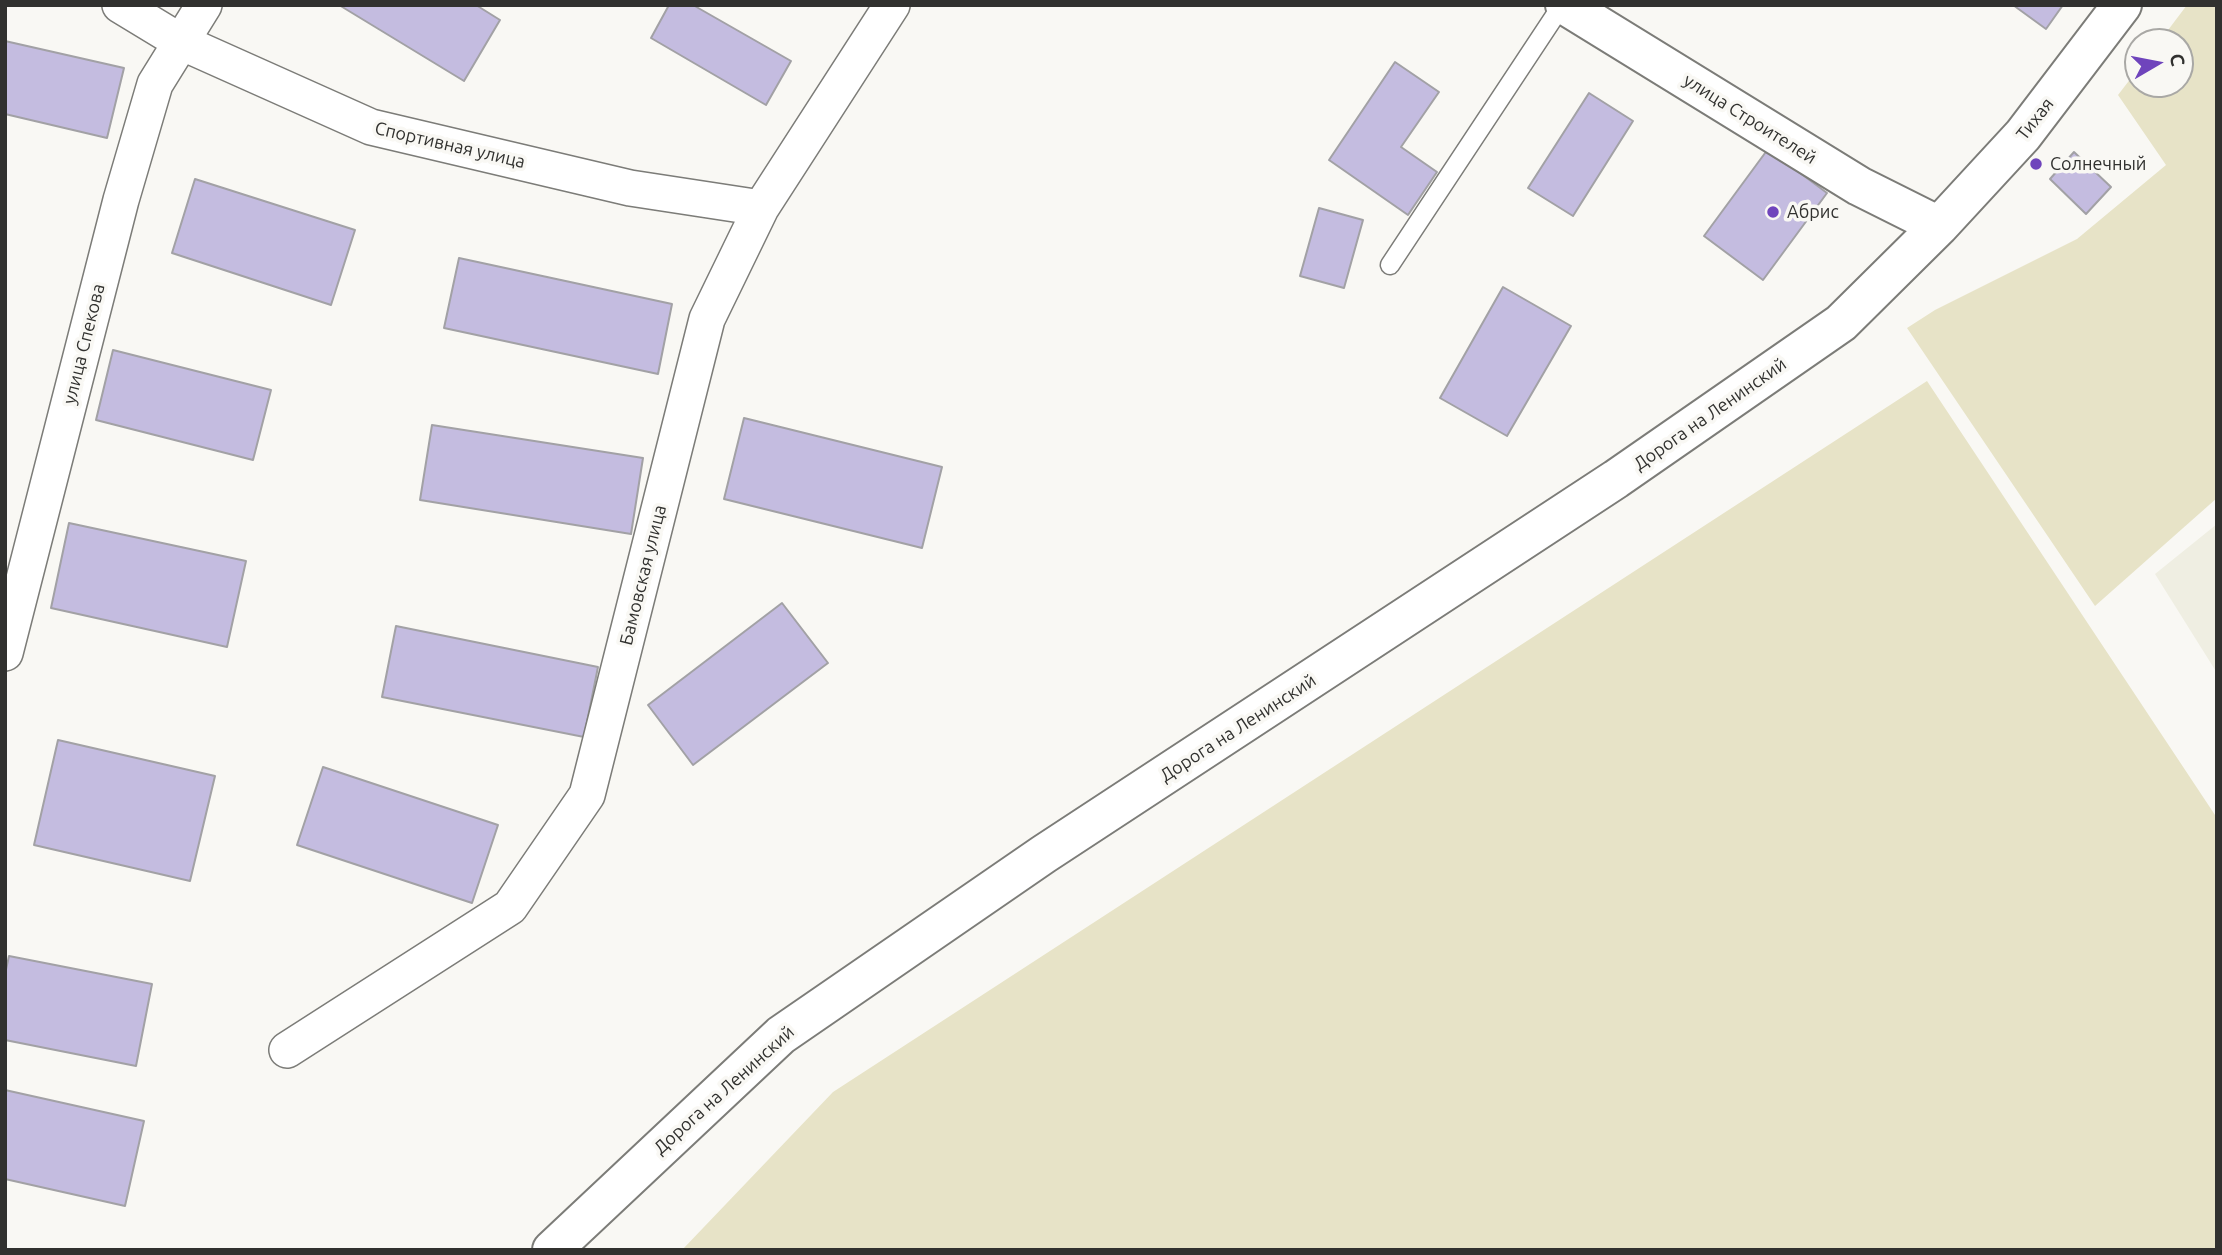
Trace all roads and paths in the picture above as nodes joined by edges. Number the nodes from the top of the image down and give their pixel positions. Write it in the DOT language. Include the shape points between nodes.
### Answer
graph roads {
  1 [pos="120,5"];
  2 [pos="204,5"];
  3 [pos="891,5"];
  4 [pos="1564,5"];
  5 [pos="2122,5"];
  6 [pos="181,42"];
  7 [pos="761,208"];
  8 [pos="1939,226"];
  9 [pos="1390,265"];
  10 [pos="5,653"];
  11 [pos="287,1050"];
  12 [pos="552,1250"];
  1 -- 6 [label="street, Спортивная улица"];
  2 -- 6 [label="street, улица Спекова"];
  3 -- 7 [label="street, Бамовская улица"];
  4 -- 8 [label="street, улица Строителей" via="1859,186"];
  4 -- 9 [label="lane"];
  5 -- 8 [label="street, Тихая" via="2023,135"];
  6 -- 7 [label="street, Спортивная улица" via="371,127 630,188"];
  6 -- 10 [label="street, улица Спекова" via="155,84 121,200"];
  7 -- 11 [label="street, Бамовская улица" via="707,319 587,795 510,907"];
  8 -- 12 [label="street, Дорога на Ленинский" via="1841,323 1616,479 1044,854 781,1035"];
}
